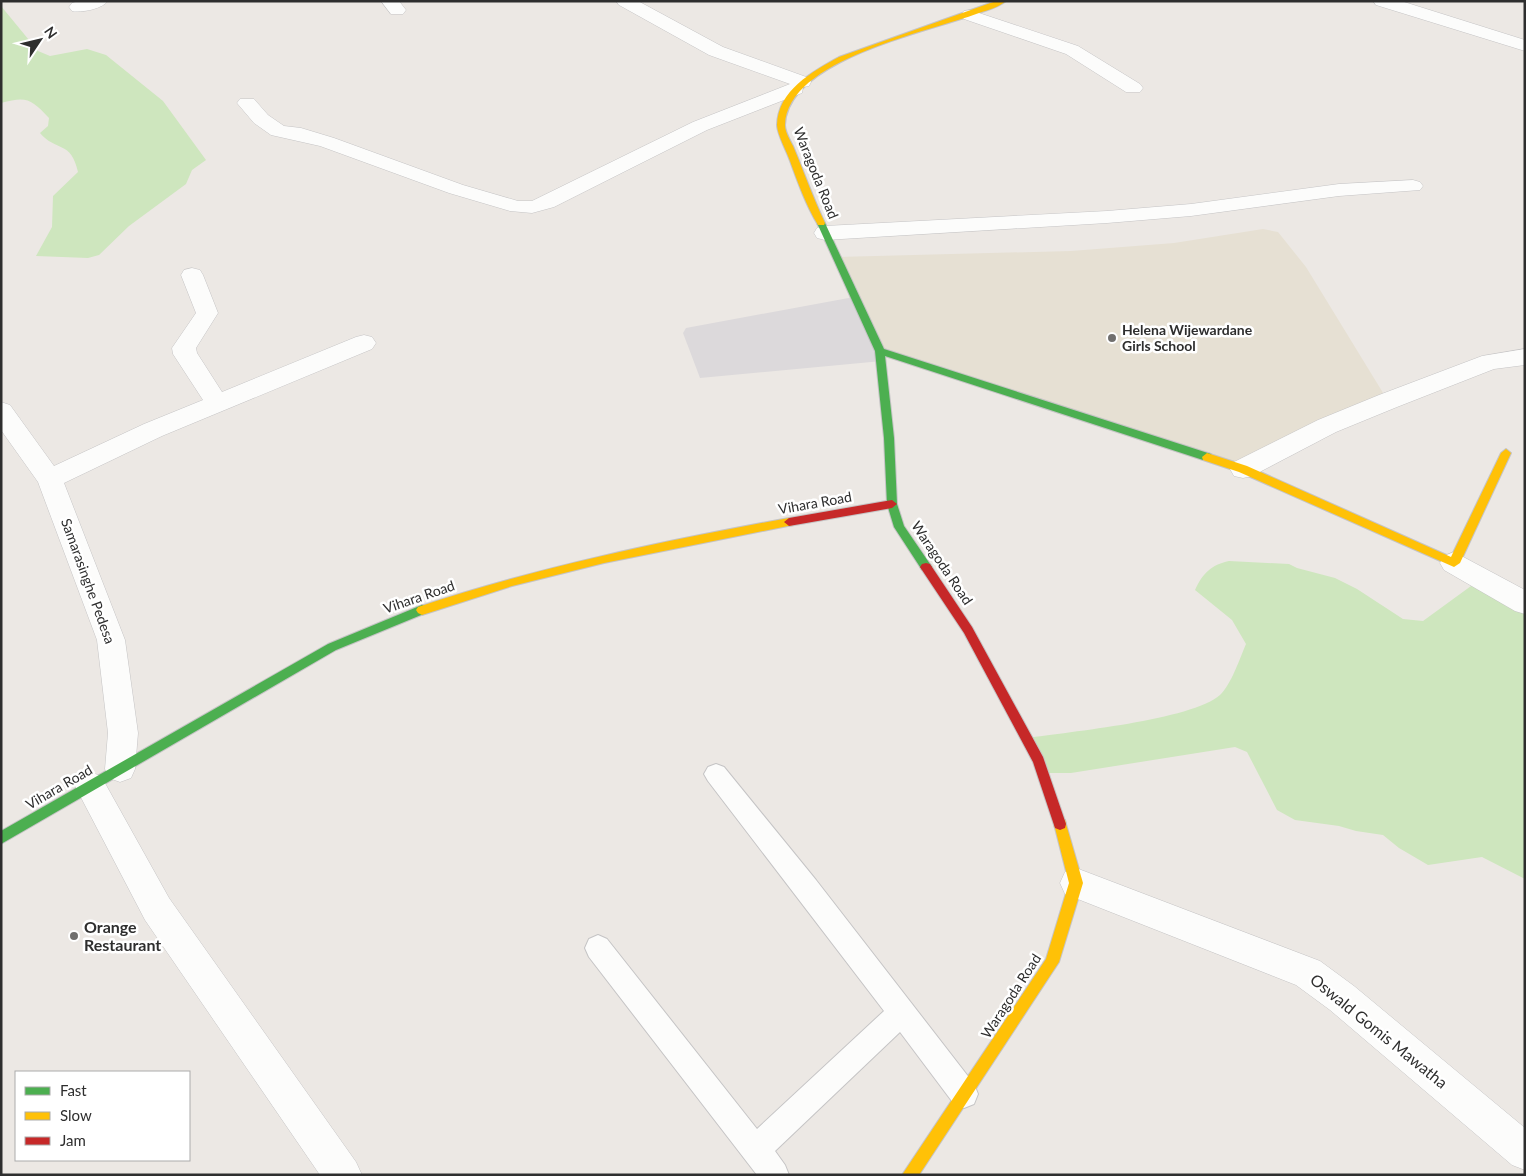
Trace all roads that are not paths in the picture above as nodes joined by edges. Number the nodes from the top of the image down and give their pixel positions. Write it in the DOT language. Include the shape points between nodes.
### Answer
graph roads {
  1 [pos="99,1"];
  2 [pos="625,1"];
  3 [pos="1003,1"];
  4 [pos="1382,1"];
  5 [pos="78,7"];
  6 [pos="970,15"];
  7 [pos="1525,46"];
  8 [pos="799,86"];
  9 [pos="1133,88"];
  10 [pos="247,104"];
  11 [pos="1413,186"];
  12 [pos="824,233"];
  13 [pos="192,275"];
  14 [pos="364,343"];
  15 [pos="880,350"];
  16 [pos="1525,357"];
  17 [pos="217,404"];
  18 [pos="1,412"];
  19 [pos="1506,453"];
  20 [pos="1243,469"];
  21 [pos="50,480"];
  22 [pos="892,504"];
  23 [pos="1454,563"];
  24 [pos="1525,603"];
  25 [pos="120,769"];
  26 [pos="716,774"];
  27 [pos="90,786"];
  28 [pos="1,838"];
  29 [pos="1076,884"];
  30 [pos="598,948"];
  31 [pos="902,1012"];
  32 [pos="964,1094"];
  33 [pos="755,1150"];
  34 [pos="1525,1152"];
  35 [pos="343,1175"];
  36 [pos="775,1175"];
  37 [pos="910,1175"];
  1 -- 5 [label="street"];
  2 -- 8 [label="street" via="716,51"];
  3 -- 6 [label="main road, Waragoda Road"];
  4 -- 7 [label="street"];
  6 -- 8 [label="main road, Waragoda Road" via="862,50 828,65"];
  6 -- 9 [label="street" via="1072,50"];
  8 -- 10 [label="street" via="688,130 546,203 532,207 517,207 456,189 327,142 278,131"];
  8 -- 12 [label="main road, Waragoda Road" via="784,108 780,126"];
  11 -- 12 [label="street" via="1339,190 1191,210 1107,217"];
  12 -- 15 [label="main road, Waragoda Road"];
  13 -- 17 [label="street" via="207,313 184,348 185,354"];
  14 -- 17 [label="street"];
  15 -- 20 [label="main road"];
  15 -- 22 [label="main road, Waragoda Road"];
  16 -- 20 [label="street" via="1490,362 1388,401 1327,426"];
  17 -- 21 [label="street" via="153,430"];
  18 -- 21 [label="street, Samarasinghe Pedesa"];
  19 -- 23 [label="main road"];
  20 -- 23 [label="main road"];
  21 -- 25 [label="street, Samarasinghe Pedesa" via="112,640 123,733"];
  22 -- 25 [label="main road, Vihara Road" via="656,547 493,587 332,647"];
  22 -- 29 [label="main road, Waragoda Road" via="900,527 968,630 1038,761"];
  23 -- 24 [label="street"];
  25 -- 27 [label="main road, Vihara Road"];
  26 -- 31 [label="lane"];
  27 -- 28 [label="main road, Vihara Road"];
  27 -- 35 [label="street" via="157,909"];
  29 -- 32 [label="main road, Waragoda Road" via="1052,962"];
  29 -- 34 [label="street, Oswald Gomis Mawatha" via="1308,973"];
  30 -- 33 [label="lane"];
  31 -- 32 [label="lane"];
  31 -- 33 [label="lane"];
  32 -- 37 [label="main road, Waragoda Road"];
  33 -- 36 [label="lane"];
}
